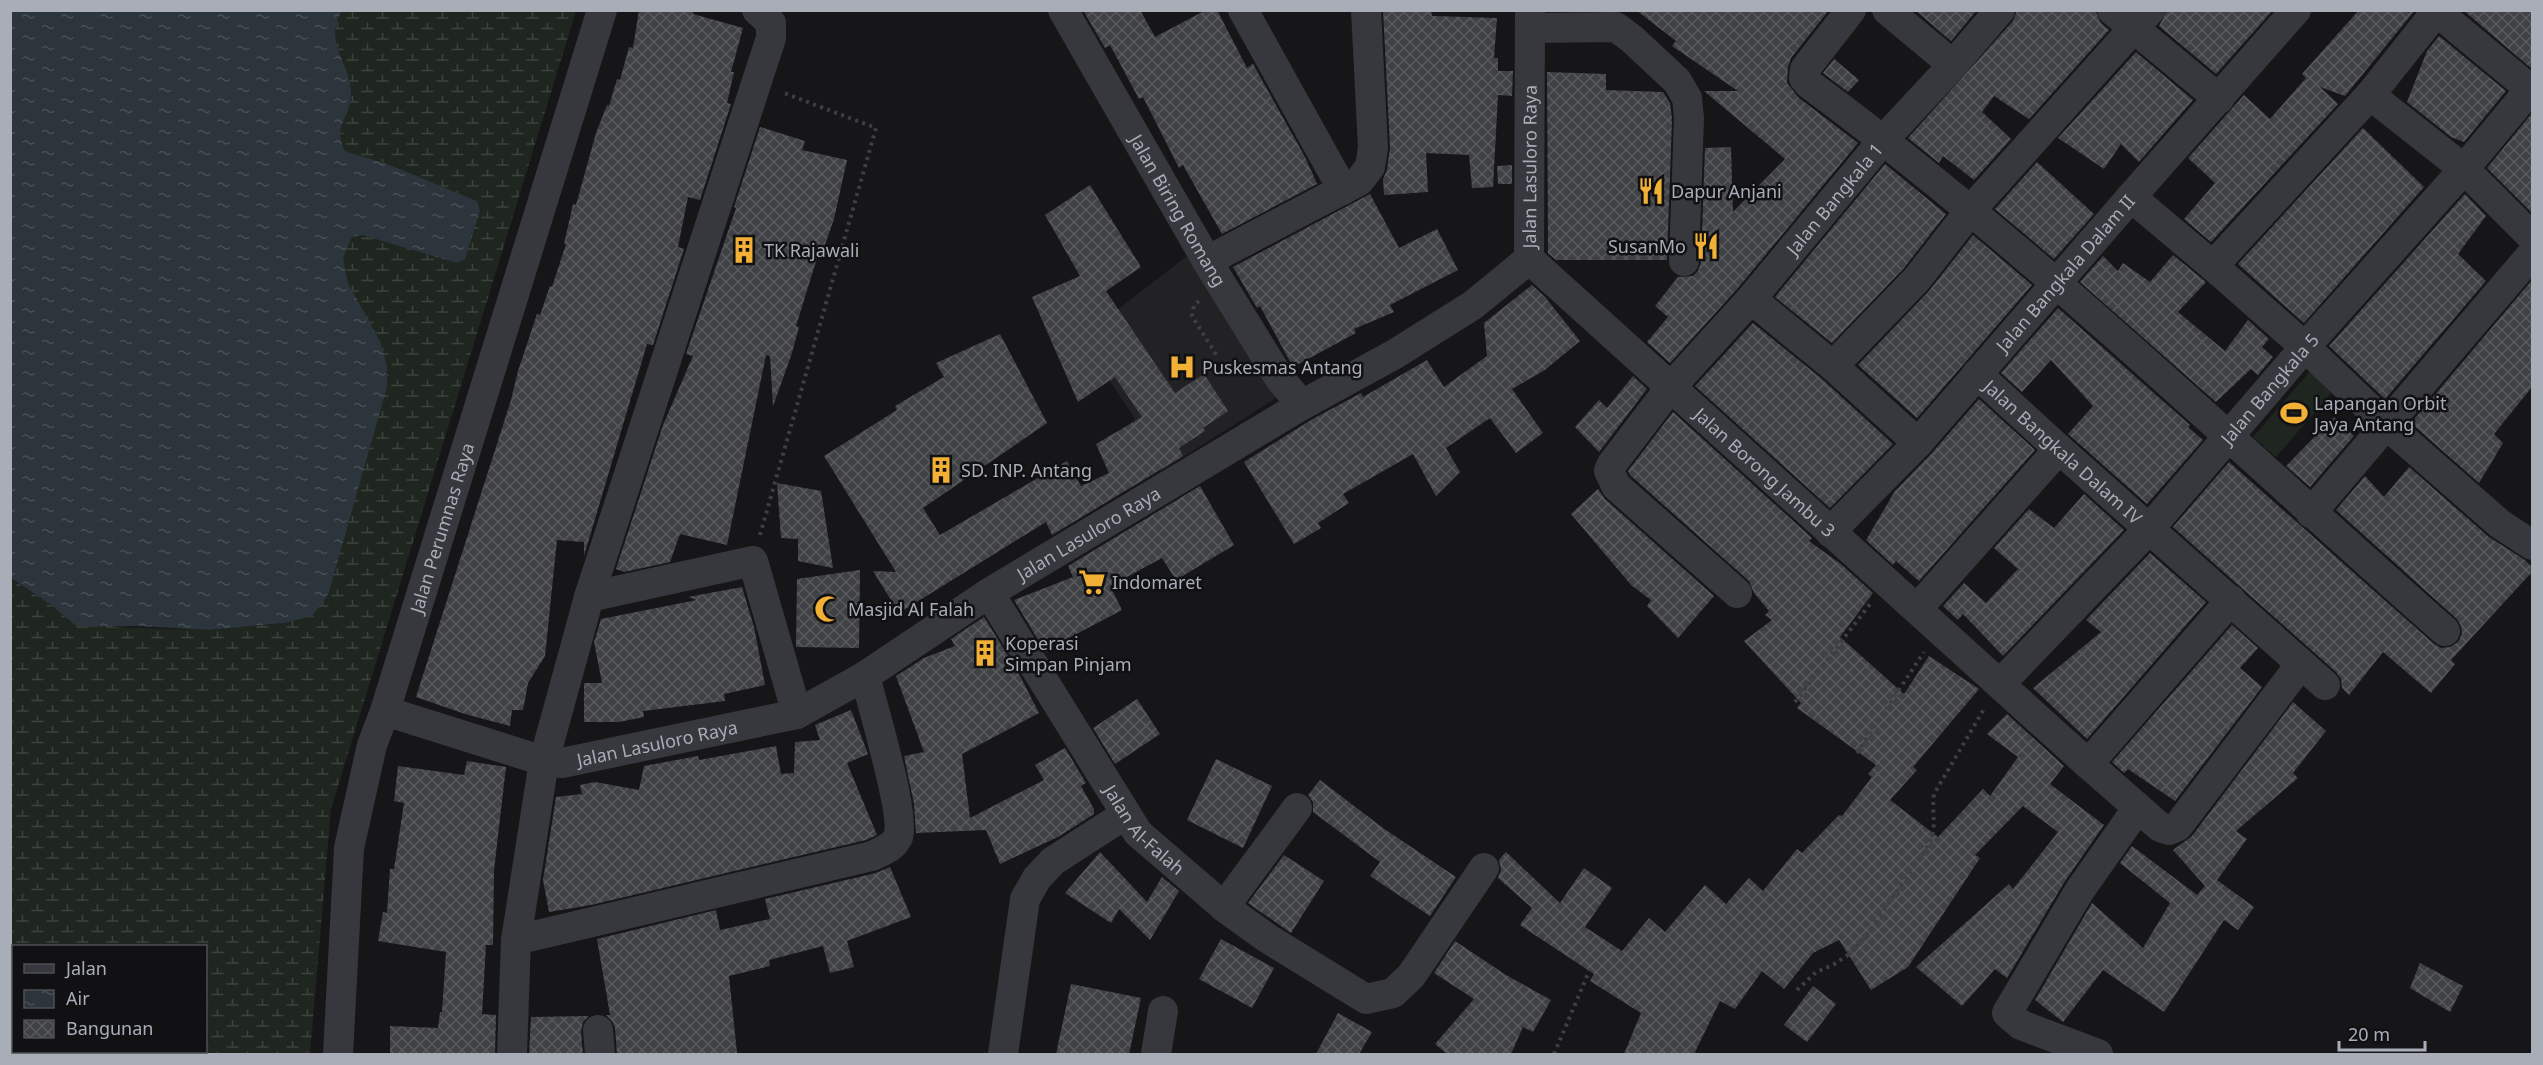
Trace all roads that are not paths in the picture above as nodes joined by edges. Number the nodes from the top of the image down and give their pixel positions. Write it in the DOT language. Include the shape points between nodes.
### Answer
graph roads {
  1 [pos="602,10"];
  2 [pos="757,10"];
  3 [pos="1063,10"];
  4 [pos="1242,10"];
  5 [pos="1366,10"];
  6 [pos="1851,10"];
  7 [pos="1887,10"];
  8 [pos="2000,10"];
  9 [pos="2296,10"];
  10 [pos="2436,11"];
  11 [pos="2132,17"];
  12 [pos="1530,19"];
  13 [pos="1953,65"];
  14 [pos="2531,88"];
  15 [pos="2370,95"];
  16 [pos="2219,99"];
  17 [pos="1884,139"];
  18 [pos="2464,168"];
  19 [pos="1343,190"];
  20 [pos="2131,197"];
  21 [pos="1970,212"];
  22 [pos="2532,237"];
  23 [pos="2532,254"];
  24 [pos="1529,259"];
  25 [pos="1207,261"];
  26 [pos="1684,261"];
  27 [pos="2213,266"];
  28 [pos="2057,282"];
  29 [pos="1751,298"];
  30 [pos="2305,347"];
  31 [pos="1833,366"];
  32 [pos="1977,374"];
  33 [pos="1670,388"];
  34 [pos="1302,405"];
  35 [pos="2387,425"];
  36 [pos="2227,437"];
  37 [pos="1918,443"];
  38 [pos="2058,449"];
  39 [pos="2311,513"];
  40 [pos="2149,529"];
  41 [pos="1830,532"];
  42 [pos="2532,545"];
  43 [pos="989,593"];
  44 [pos="1737,593"];
  45 [pos="589,597"];
  46 [pos="2231,600"];
  47 [pos="1917,609"];
  48 [pos="2445,631"];
  49 [pos="2301,664"];
  50 [pos="865,676"];
  51 [pos="2000,684"];
  52 [pos="2325,685"];
  53 [pos="385,711"];
  54 [pos="798,714"];
  55 [pos="544,761"];
  56 [pos="2088,764"];
  57 [pos="1298,808"];
  58 [pos="2137,809"];
  59 [pos="1126,814"];
  60 [pos="1484,868"];
  61 [pos="1224,907"];
  62 [pos="516,940"];
  63 [pos="1163,1011"];
  64 [pos="338,1054"];
  65 [pos="512,1054"];
  66 [pos="1003,1054"];
  67 [pos="1156,1054"];
  68 [pos="2098,1054"];
  1 -- 53 [label="street, Jalan Perumnas Raya"];
  2 -- 45 [label="street" via="771,23 771,38"];
  3 -- 25 [label="street, Jalan Biring Romang"];
  4 -- 19 [label="street"];
  5 -- 19 [label="street" via="1372,159 1359,181"];
  6 -- 17 [label="street" via="1805,69 1804,78"];
  7 -- 13 [label="street"];
  8 -- 13 [label="street, Jalan Bangkala 1"];
  9 -- 16 [label="street, Jalan Bangkala Dalam II"];
  10 -- 14 [label="street"];
  10 -- 15 [label="street"];
  11 -- 16 [label="street"];
  11 -- 21 [label="street"];
  12 -- 24 [label="street, Jalan Lasuloro Raya"];
  12 -- 26 [label="street" via="1616,27 1677,81 1687,98 1689,118"];
  13 -- 17 [label="street, Jalan Bangkala 1"];
  14 -- 18 [label="street, Jalan Bangkala 5"];
  15 -- 18 [label="street"];
  15 -- 27 [label="street"];
  16 -- 20 [label="street, Jalan Bangkala Dalam II"];
  17 -- 21 [label="street"];
  17 -- 29 [label="street, Jalan Bangkala 1"];
  18 -- 22 [label="street"];
  18 -- 30 [label="street, Jalan Bangkala 5"];
  19 -- 25 [label="street"];
  20 -- 27 [label="street"];
  20 -- 28 [label="street, Jalan Bangkala Dalam II"];
  21 -- 28 [label="street"];
  21 -- 31 [label="street" via="1917,279"];
  23 -- 35 [label="street"];
  24 -- 33 [label="street, Jalan Borong Jambu 3"];
  24 -- 34 [label="street, Jalan Lasuloro Raya" via="1473,305"];
  25 -- 34 [label="street, Jalan Biring Romang" via="1280,380"];
  27 -- 30 [label="street"];
  28 -- 32 [label="street, Jalan Bangkala Dalam II"];
  28 -- 36 [label="street"];
  29 -- 31 [label="street"];
  29 -- 33 [label="street, Jalan Bangkala 1"];
  30 -- 35 [label="street"];
  30 -- 36 [label="street, Jalan Bangkala 5"];
  31 -- 37 [label="street"];
  32 -- 37 [label="street, Jalan Bangkala Dalam II"];
  32 -- 38 [label="street, Jalan Bangkala Dalam IV"];
  33 -- 41 [label="street, Jalan Borong Jambu 3"];
  33 -- 44 [label="street, Jalan Bangkala 1" via="1609,471 1616,486"];
  34 -- 43 [label="street, Jalan Lasuloro Raya"];
  35 -- 39 [label="street"];
  35 -- 42 [label="street" via="2500,525"];
  36 -- 39 [label="street"];
  36 -- 40 [label="street, Jalan Bangkala 5"];
  37 -- 41 [label="street, Jalan Bangkala Dalam II"];
  38 -- 40 [label="street, Jalan Bangkala Dalam IV"];
  38 -- 47 [label="street"];
  39 -- 48 [label="street"];
  40 -- 46 [label="street, Jalan Bangkala Dalam IV"];
  40 -- 51 [label="street, Jalan Bangkala 5"];
  41 -- 47 [label="street, Jalan Borong Jambu 3"];
  43 -- 50 [label="street, Jalan Lasuloro Raya"];
  43 -- 59 [label="street, Jalan Al-Falah"];
  45 -- 54 [label="street" via="753,561"];
  45 -- 55 [label="street"];
  46 -- 49 [label="street, Jalan Bangkala Dalam IV"];
  46 -- 56 [label="street"];
  47 -- 51 [label="street, Jalan Borong Jambu 3"];
  49 -- 52 [label="street, Jalan Bangkala Dalam IV"];
  49 -- 58 [label="street, Jalan Borong Jambu 3" via="2178,826 2169,830 2160,827"];
  50 -- 54 [label="street, Jalan Lasuloro Raya"];
  50 -- 62 [label="street" via="898,806 900,830 892,846 872,856"];
  51 -- 56 [label="street, Jalan Borong Jambu 3"];
  53 -- 55 [label="street, Jalan Lasuloro Raya"];
  53 -- 64 [label="street, Jalan Perumnas Raya" via="372,745 349,848"];
  54 -- 55 [label="street, Jalan Lasuloro Raya" via="598,757 562,763"];
  55 -- 62 [label="street"];
  56 -- 58 [label="street, Jalan Borong Jambu 3"];
  57 -- 61 [label="street"];
  58 -- 68 [label="street" via="2080,890 2007,1013 2021,1025"];
  59 -- 61 [label="street, Jalan Al-Falah" via="1138,833"];
  59 -- 66 [label="street" via="1053,861 1029,892"];
  60 -- 61 [label="street, Jalan Al-Falah" via="1411,976 1394,993 1366,999"];
  62 -- 65 [label="street"];
  63 -- 67 [label="street"];
}
